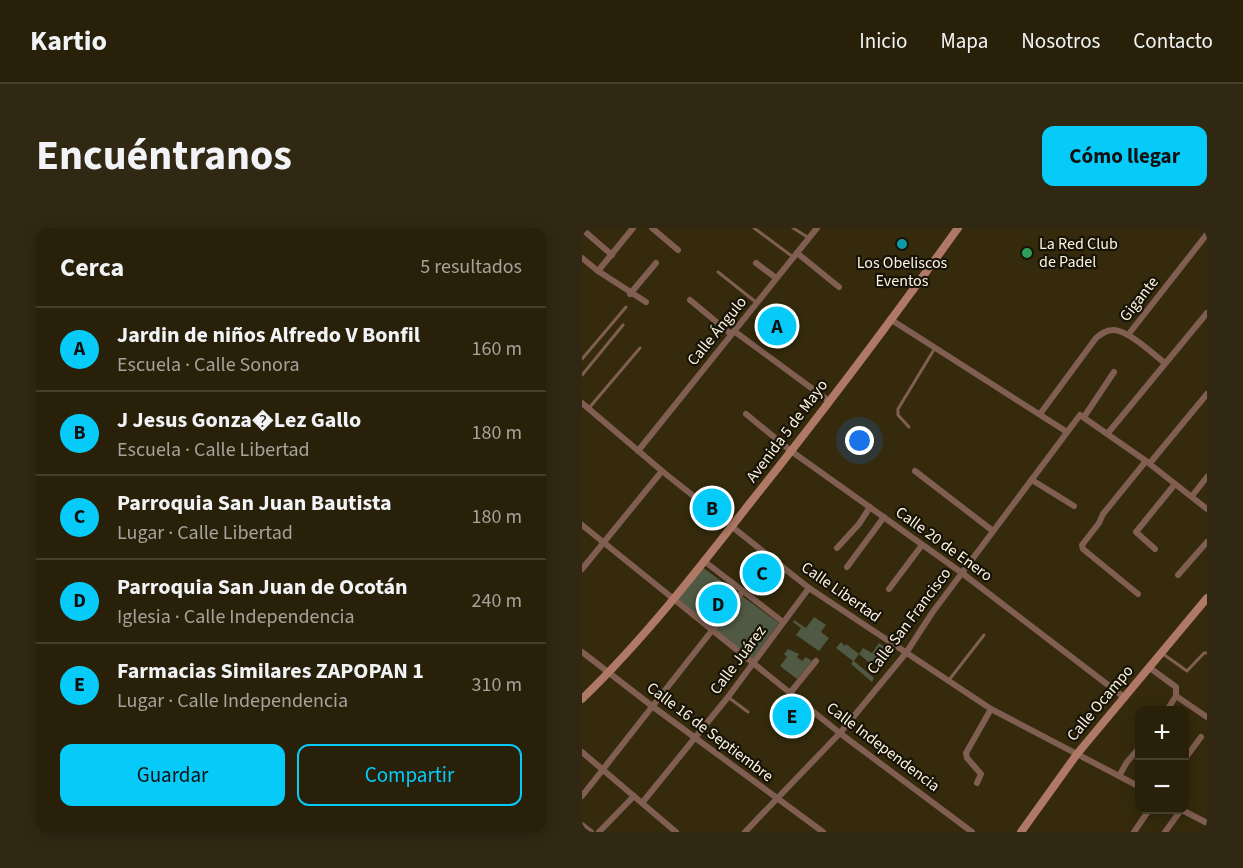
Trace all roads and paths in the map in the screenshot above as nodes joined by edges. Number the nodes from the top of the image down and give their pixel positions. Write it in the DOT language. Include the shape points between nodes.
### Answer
graph roads {
  1 [pos="633,228"];
  2 [pos="652,228"];
  3 [pos="754,228"];
  4 [pos="793,228"];
  5 [pos="817,228"];
  6 [pos="958,228"];
  7 [pos="582,229"];
  8 [pos="1207,234"];
  9 [pos="808,238"];
  10 [pos="678,250"];
  11 [pos="612,255"];
  12 [pos="795,255"];
  13 [pos="582,258"];
  14 [pos="656,263"];
  15 [pos="756,263"];
  16 [pos="598,271"];
  17 [pos="718,273"];
  18 [pos="776,278"];
  19 [pos="839,287"];
  20 [pos="630,294"];
  21 [pos="690,300"];
  22 [pos="646,302"];
  23 [pos="757,303"];
  24 [pos="626,307"];
  25 [pos="1207,313"];
  26 [pos="890,320"];
  27 [pos="623,325"];
  28 [pos="733,332"];
  29 [pos="1128,335"];
  30 [pos="640,348"];
  31 [pos="935,348"];
  32 [pos="582,359"];
  33 [pos="1165,363"];
  34 [pos="1114,372"];
  35 [pos="582,375"];
  36 [pos="1207,394"];
  37 [pos="829,401"];
  38 [pos="582,403"];
  39 [pos="589,408"];
  40 [pos="746,414"];
  41 [pos="1040,414"];
  42 [pos="1082,416"];
  43 [pos="909,427"];
  44 [pos="1067,432"];
  45 [pos="1107,433"];
  46 [pos="638,451"];
  47 [pos="791,451"];
  48 [pos="1148,462"];
  49 [pos="662,471"];
  50 [pos="915,471"];
  51 [pos="1207,477"];
  52 [pos="1032,480"];
  53 [pos="1175,484"];
  54 [pos="1192,496"];
  55 [pos="1074,506"];
  56 [pos="870,507"];
  57 [pos="1207,509"];
  58 [pos="884,517"];
  59 [pos="582,525"];
  60 [pos="732,526"];
  61 [pos="993,531"];
  62 [pos="1207,542"];
  63 [pos="605,543"];
  64 [pos="922,544"];
  65 [pos="837,548"];
  66 [pos="1155,549"];
  67 [pos="704,561"];
  68 [pos="847,567"];
  69 [pos="582,569"];
  70 [pos="962,573"];
  71 [pos="1178,575"];
  72 [pos="809,588"];
  73 [pos="889,589"];
  74 [pos="743,591"];
  75 [pos="1138,594"];
  76 [pos="1207,598"];
  77 [pos="674,599"];
  78 [pos="783,622"];
  79 [pos="712,631"];
  80 [pos="984,635"];
  81 [pos="582,652"];
  82 [pos="906,653"];
  83 [pos="1162,653"];
  84 [pos="1207,653"];
  85 [pos="816,661"];
  86 [pos="753,663"];
  87 [pos="1150,668"];
  88 [pos="609,672"];
  89 [pos="948,681"];
  90 [pos="790,693"];
  91 [pos="1176,696"];
  92 [pos="728,697"];
  93 [pos="1125,698"];
  94 [pos="582,699"];
  95 [pos="652,706"];
  96 [pos="1170,706"];
  97 [pos="991,709"];
  98 [pos="748,712"];
  99 [pos="1207,717"];
  100 [pos="840,733"];
  101 [pos="1201,737"];
  102 [pos="696,738"];
  103 [pos="582,752"];
  104 [pos="1135,753"];
  105 [pos="1077,754"];
  106 [pos="1189,754"];
  107 [pos="603,770"];
  108 [pos="1119,776"];
  109 [pos="977,783"];
  110 [pos="1135,784"];
  111 [pos="582,796"];
  112 [pos="634,796"];
  113 [pos="778,800"];
  114 [pos="642,803"];
  115 [pos="1146,814"];
  116 [pos="1178,814"];
  117 [pos="1189,814"];
  118 [pos="1207,823"];
  119 [pos="582,825"];
  120 [pos="591,832"];
  121 [pos="599,832"];
  122 [pos="676,832"];
  123 [pos="745,832"];
  124 [pos="823,832"];
  125 [pos="972,832"];
  126 [pos="1021,832"];
  127 [pos="1134,832"];
  128 [pos="1165,832"];
  1 -- 11 [label="street"];
  2 -- 10 [label="street"];
  3 -- 12 [label="lane"];
  4 -- 9 [label="lane"];
  5 -- 9 [label="street, Calle Ángulo"];
  6 -- 26 [label="main road, Avenida 5 de Mayo"];
  7 -- 11 [label="street"];
  8 -- 29 [label="street, Gigante"];
  9 -- 12 [label="street, Calle Ángulo"];
  11 -- 16 [label="street"];
  12 -- 18 [label="street, Calle Ángulo"];
  12 -- 19 [label="street"];
  13 -- 16 [label="street"];
  14 -- 20 [label="street"];
  15 -- 18 [label="street"];
  16 -- 20 [label="street"];
  17 -- 23 [label="lane"];
  18 -- 23 [label="street, Calle Ángulo"];
  20 -- 22 [label="street"];
  21 -- 28 [label="street"];
  23 -- 28 [label="street, Calle Ángulo"];
  24 -- 32 [label="lane"];
  25 -- 33 [label="street"];
  26 -- 31 [label="street"];
  26 -- 37 [label="main road, Avenida 5 de Mayo"];
  27 -- 35 [label="lane"];
  28 -- 37 [label="street"];
  28 -- 46 [label="street, Calle Ángulo"];
  29 -- 33 [label="street"];
  29 -- 41 [label="street, Gigante" via="1112,329 1096,338"];
  30 -- 39 [label="lane"];
  31 -- 41 [label="street"];
  31 -- 43 [label="lane" via="898,409 898,415"];
  33 -- 45 [label="street"];
  34 -- 42 [label="street, Calle San Francisco"];
  36 -- 48 [label="street"];
  37 -- 47 [label="main road, Avenida 5 de Mayo"];
  38 -- 39 [label="street, Calle Libertad"];
  39 -- 46 [label="street, Calle Libertad"];
  40 -- 47 [label="street, Calle 20 de Enero"];
  41 -- 44 [label="street"];
  42 -- 44 [label="street, Calle San Francisco"];
  42 -- 45 [label="street"];
  44 -- 52 [label="street, Calle San Francisco"];
  45 -- 48 [label="street"];
  46 -- 49 [label="street, Calle Libertad"];
  47 -- 56 [label="street, Calle 20 de Enero"];
  47 -- 60 [label="main road, Avenida 5 de Mayo"];
  48 -- 53 [label="street"];
  48 -- 75 [label="street" via="1082,545"];
  49 -- 60 [label="street, Calle Libertad"];
  49 -- 63 [label="street"];
  50 -- 61 [label="street"];
  51 -- 54 [label="street"];
  52 -- 55 [label="street"];
  52 -- 61 [label="street, Calle San Francisco"];
  53 -- 54 [label="street"];
  53 -- 66 [label="street" via="1136,532"];
  54 -- 57 [label="street"];
  56 -- 58 [label="street, Calle 20 de Enero"];
  56 -- 65 [label="street"];
  58 -- 64 [label="street, Calle 20 de Enero"];
  58 -- 68 [label="street"];
  59 -- 63 [label="street, Calle Independencia"];
  60 -- 67 [label="main road, Avenida 5 de Mayo"];
  60 -- 72 [label="street, Calle Libertad"];
  61 -- 70 [label="street, Calle San Francisco"];
  62 -- 71 [label="street"];
  63 -- 69 [label="street"];
  63 -- 77 [label="street, Calle Independencia"];
  64 -- 70 [label="street, Calle 20 de Enero"];
  64 -- 73 [label="street"];
  67 -- 74 [label="street"];
  67 -- 77 [label="main road, Avenida 5 de Mayo"];
  70 -- 82 [label="street, Calle San Francisco"];
  70 -- 93 [label="street, Calle 20 de Enero"];
  72 -- 78 [label="street, Calle Juárez"];
  72 -- 82 [label="street, Calle Libertad"];
  74 -- 78 [label="street"];
  74 -- 79 [label="street"];
  76 -- 83 [label="main road, Calle Ocampo"];
  77 -- 79 [label="street, Calle Independencia"];
  77 -- 88 [label="main road, Avenida 5 de Mayo"];
  78 -- 86 [label="street, Calle Juárez"];
  79 -- 86 [label="street, Calle Independencia"];
  79 -- 95 [label="street"];
  80 -- 89 [label="lane"];
  81 -- 88 [label="street, Calle 16 de Septiembre"];
  82 -- 89 [label="street, Calle Libertad"];
  82 -- 100 [label="street, Calle San Francisco"];
  83 -- 84 [label="lane" via="1186,671"];
  83 -- 87 [label="main road, Calle Ocampo"];
  85 -- 90 [label="street"];
  86 -- 90 [label="street, Calle Independencia"];
  86 -- 92 [label="street, Calle Juárez"];
  87 -- 91 [label="street" via="1176,687"];
  87 -- 93 [label="main road, Calle Ocampo"];
  88 -- 94 [label="main road, Avenida 5 de Mayo"];
  88 -- 95 [label="street, Calle 16 de Septiembre"];
  89 -- 97 [label="street, Calle Libertad"];
  90 -- 100 [label="street, Calle Independencia"];
  91 -- 96 [label="street"];
  91 -- 99 [label="street"];
  92 -- 98 [label="lane"];
  92 -- 102 [label="street, Calle Juárez"];
  93 -- 105 [label="main road, Calle Ocampo"];
  95 -- 102 [label="street, Calle 16 de Septiembre"];
  95 -- 107 [label="street"];
  97 -- 105 [label="street, Calle Libertad"];
  97 -- 109 [label="street" via="966,753 981,774"];
  100 -- 113 [label="street, Calle San Francisco"];
  100 -- 125 [label="street, Calle Independencia"];
  101 -- 106 [label="street"];
  102 -- 113 [label="street, Calle 16 de Septiembre"];
  102 -- 114 [label="street, Calle Juárez"];
  103 -- 107 [label="street"];
  104 -- 108 [label="street"];
  105 -- 108 [label="street, Calle Libertad"];
  105 -- 126 [label="main road, Calle Ocampo"];
  107 -- 111 [label="street"];
  107 -- 112 [label="street"];
  108 -- 110 [label="street, Calle Libertad"];
  112 -- 114 [label="street"];
  112 -- 121 [label="street"];
  113 -- 123 [label="street, Calle San Francisco"];
  113 -- 124 [label="street, Calle 16 de Septiembre"];
  114 -- 122 [label="street"];
  115 -- 127 [label="street"];
  116 -- 128 [label="street"];
  117 -- 118 [label="street"];
  119 -- 120 [label="street"];
}
